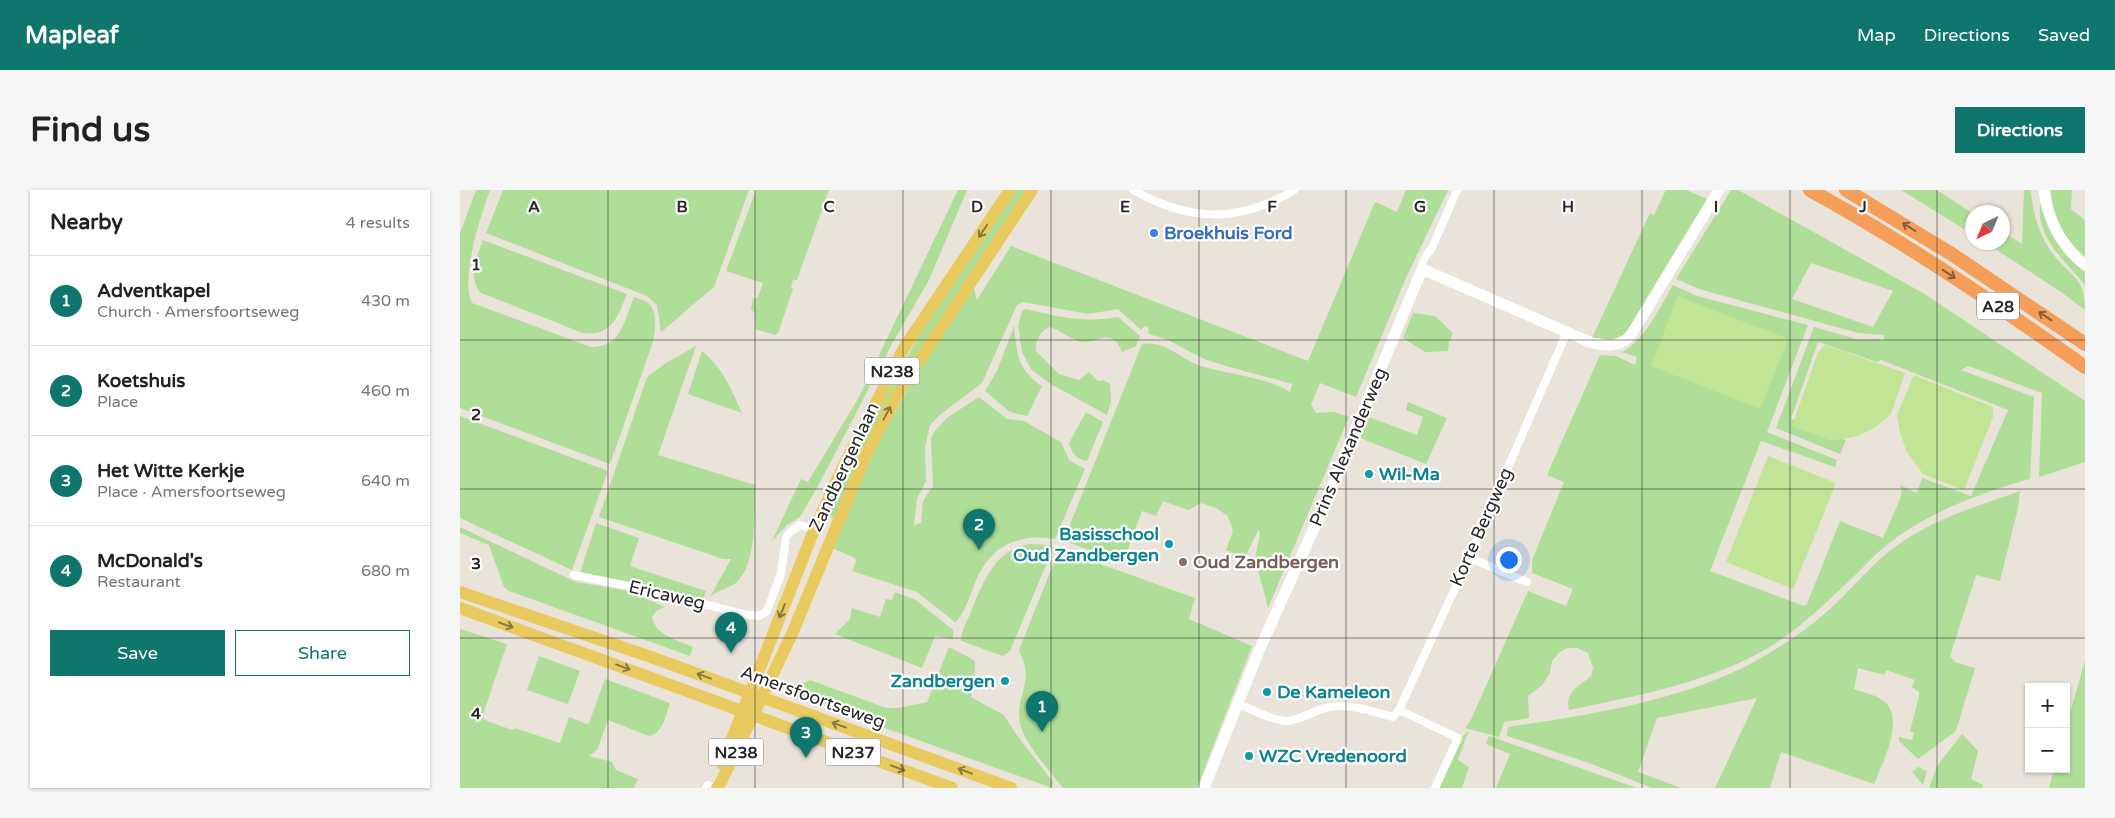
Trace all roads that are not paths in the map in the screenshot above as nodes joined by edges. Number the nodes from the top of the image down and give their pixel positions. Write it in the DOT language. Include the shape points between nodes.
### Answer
graph roads {
  1 [pos="1010,190"];
  2 [pos="1032,190"];
  3 [pos="1133,190"];
  4 [pos="1294,190"];
  5 [pos="1457,190"];
  6 [pos="1719,190"];
  7 [pos="1810,190"];
  8 [pos="1846,190"];
  9 [pos="2044,190"];
  10 [pos="2085,265"];
  11 [pos="1422,270"];
  12 [pos="1567,332"];
  13 [pos="2085,344"];
  14 [pos="2085,367"];
  15 [pos="814,530"];
  16 [pos="831,537"];
  17 [pos="1468,557"];
  18 [pos="574,575"];
  19 [pos="1527,582"];
  20 [pos="460,592"];
  21 [pos="460,608"];
  22 [pos="750,692"];
  23 [pos="762,697"];
  24 [pos="1238,704"];
  25 [pos="1399,710"];
  26 [pos="748,713"];
  27 [pos="706,788"];
  28 [pos="716,788"];
  29 [pos="952,788"];
  30 [pos="1011,788"];
  31 [pos="1204,788"];
  32 [pos="1435,788"];
  1 -- 15 [label="main road, Zandbergenlaan / N238, one-way" via="904,348"];
  16 -- 2 [label="main road, Zandbergenlaan / N238, one-way" via="864,457 899,392"];
  3 -- 4 [label="street" via="1182,211 1211,215 1245,211 1268,204"];
  5 -- 11 [label="street, Prins Alexanderweg"];
  6 -- 12 [label="street" via="1624,342 1592,343"];
  7 -- 14 [label="highway, A28, one-way" via="1973,289"];
  13 -- 8 [label="highway, A28, one-way" via="1950,253"];
  9 -- 10 [label="street" via="2046,205 2060,238"];
  11 -- 12 [label="street"];
  11 -- 24 [label="street, Prins Alexanderweg"];
  12 -- 17 [label="street, Korte Bergweg"];
  15 -- 16 [label="main road"];
  15 -- 18 [label="street, Ericaweg" via="800,525 786,536 781,574 766,612 759,616"];
  15 -- 22 [label="main road, Zandbergenlaan / N238, one-way"];
  16 -- 23 [label="main road, Zandbergenlaan / N238" via="792,634"];
  17 -- 19 [label="street"];
  17 -- 25 [label="street, Korte Bergweg"];
  22 -- 20 [label="main road, Amersfoortseweg / N237, one-way"];
  21 -- 26 [label="main road, Amersfoortseweg / N237, one-way"];
  22 -- 23 [label="main road, Amersfoortseweg / N237"];
  22 -- 26 [label="main road, N238"];
  23 -- 26 [label="main road, N238"];
  30 -- 23 [label="main road, Amersfoortseweg / N237, one-way"];
  24 -- 25 [label="street" via="1288,721 1334,706 1348,706 1393,717"];
  24 -- 31 [label="street, Prins Alexanderweg"];
  25 -- 32 [label="street" via="1458,738"];
  26 -- 28 [label="main road, N238" via="718,776"];
  26 -- 29 [label="main road, Amersfoortseweg / N237, one-way"];
  27 -- 28 [label="street" via="708,785"];
}
